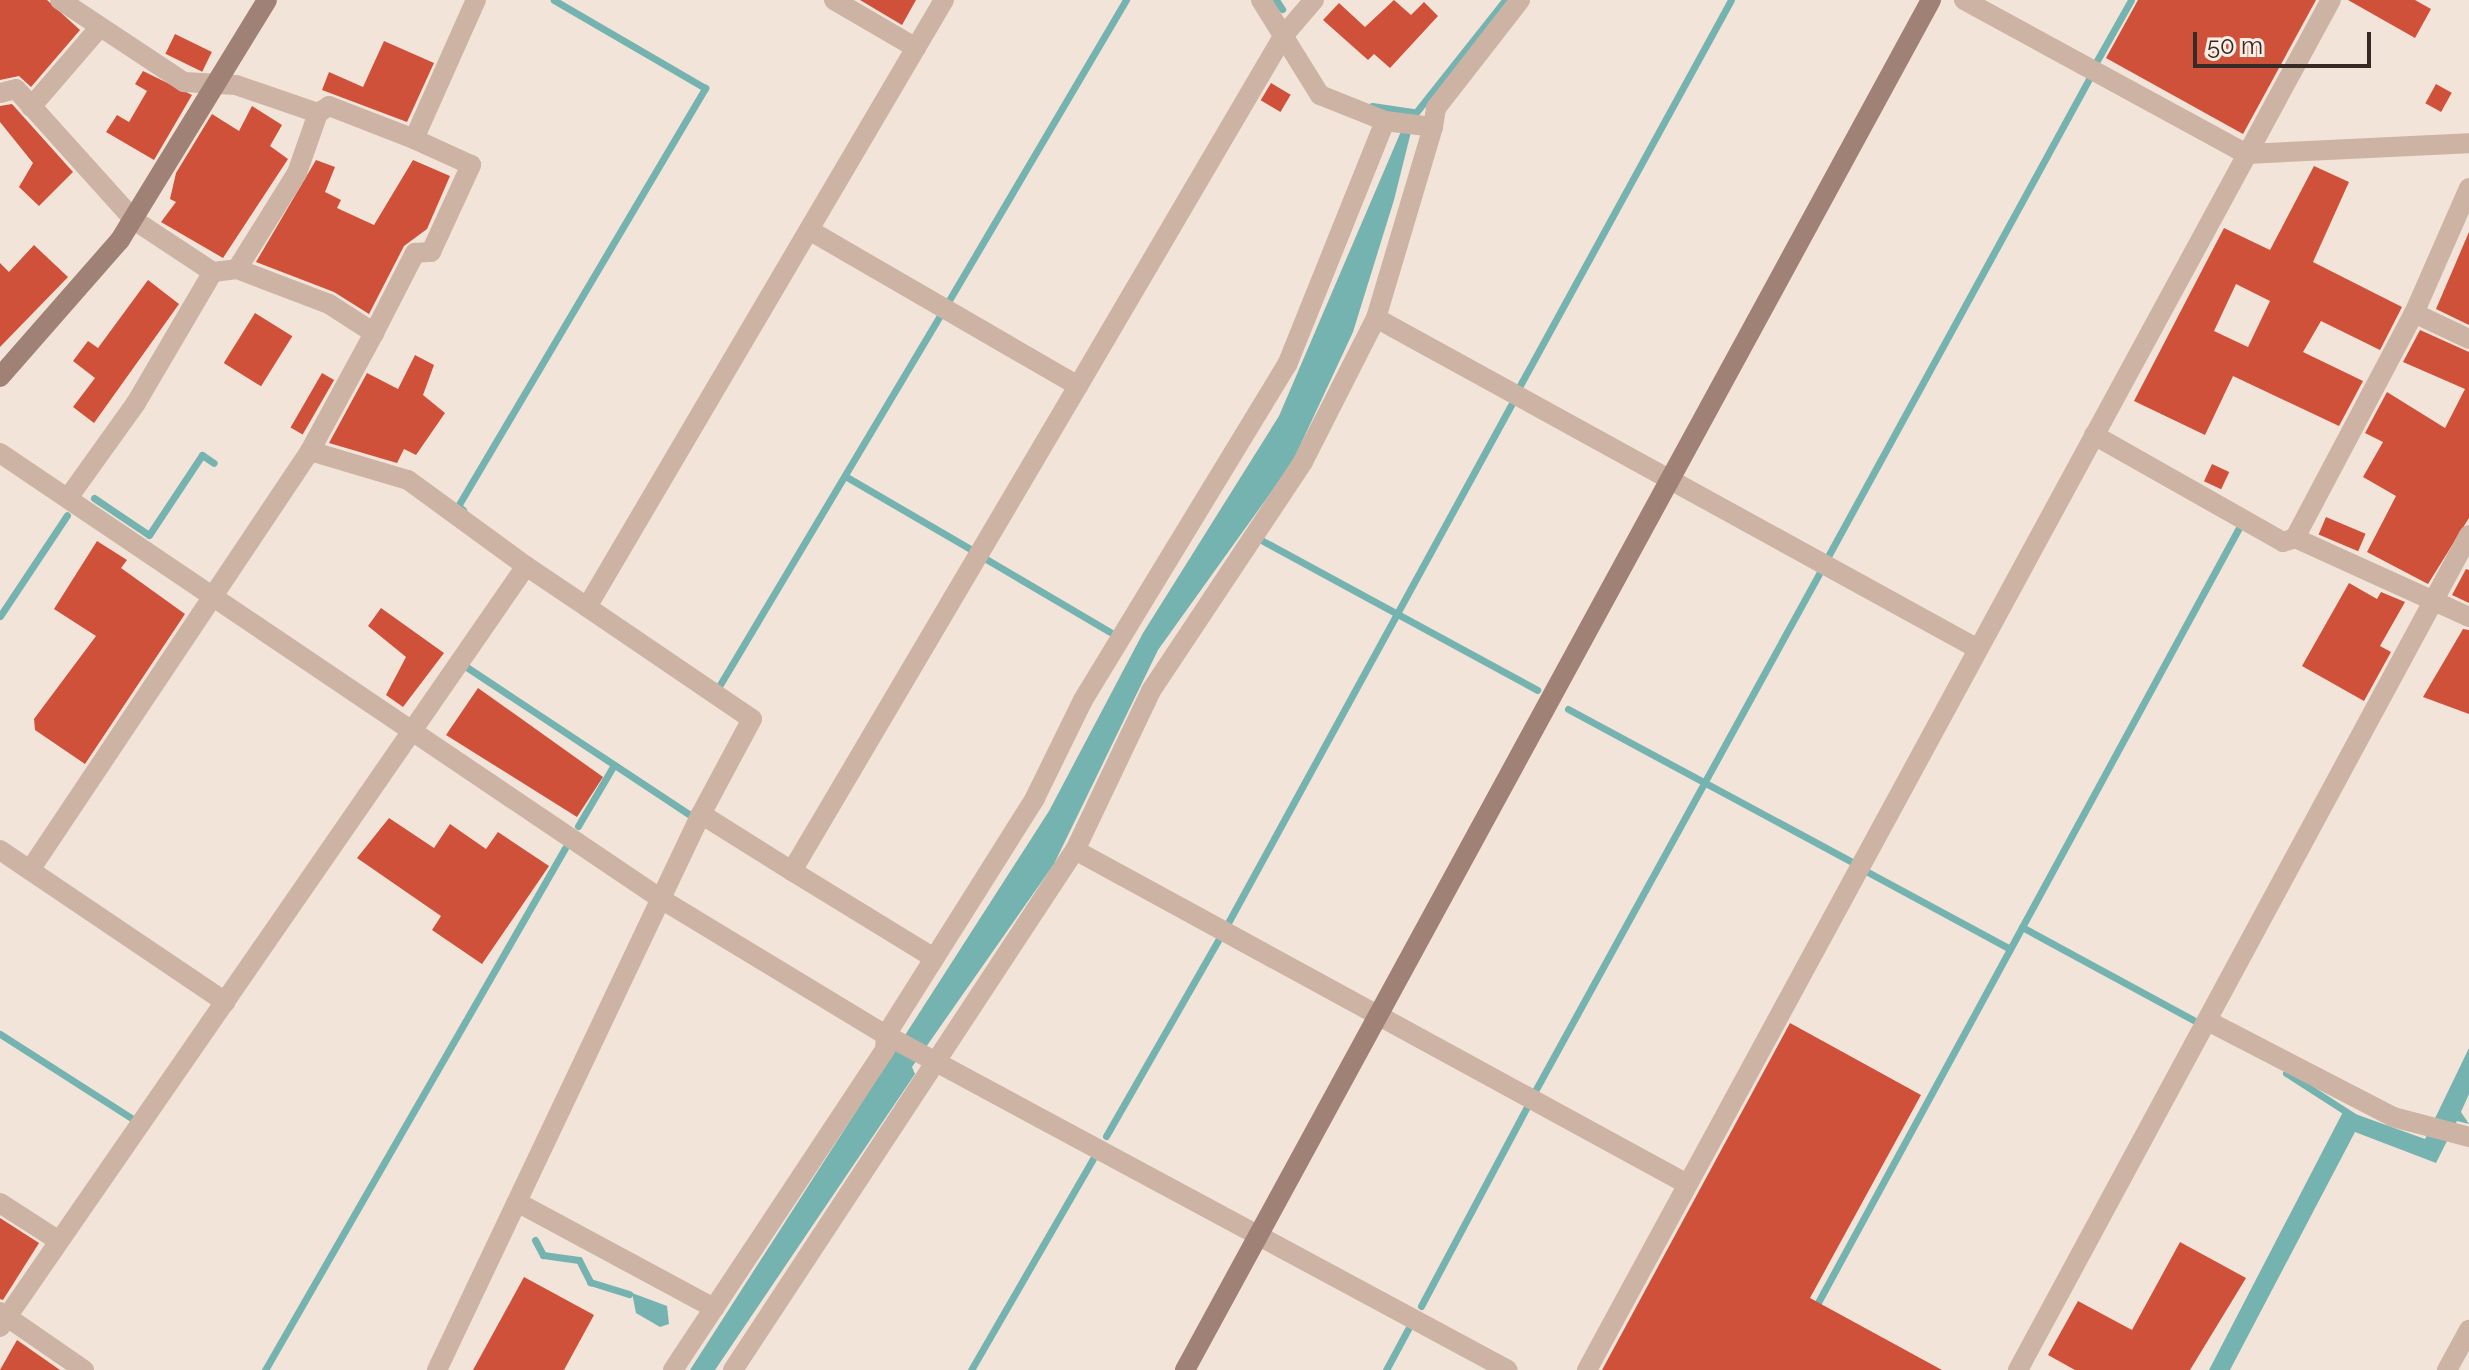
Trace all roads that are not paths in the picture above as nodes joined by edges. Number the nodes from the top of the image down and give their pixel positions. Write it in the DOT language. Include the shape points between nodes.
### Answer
graph roads {
  1 [pos="60,0"];
  2 [pos="267,0"];
  3 [pos="476,0"];
  4 [pos="834,0"];
  5 [pos="944,0"];
  6 [pos="1261,0"];
  7 [pos="1314,0"];
  8 [pos="1520,0"];
  9 [pos="1931,0"];
  10 [pos="1964,0"];
  11 [pos="2331,0"];
  12 [pos="99,28"];
  13 [pos="1284,35"];
  14 [pos="916,48"];
  15 [pos="217,87"];
  16 [pos="0,93"];
  17 [pos="31,107"];
  18 [pos="318,113"];
  19 [pos="1392,122"];
  20 [pos="1429,127"];
  21 [pos="414,139"];
  22 [pos="2469,143"];
  23 [pos="2247,154"];
  24 [pos="2469,188"];
  25 [pos="134,220"];
  26 [pos="809,230"];
  27 [pos="237,269"];
  28 [pos="213,272"];
  29 [pos="2414,313"];
  30 [pos="1376,318"];
  31 [pos="374,333"];
  32 [pos="2469,339"];
  33 [pos="0,377"];
  34 [pos="1078,386"];
  35 [pos="2094,435"];
  36 [pos="310,451"];
  37 [pos="0,453"];
  38 [pos="1667,483"];
  39 [pos="68,498"];
  40 [pos="2469,535"];
  41 [pos="2295,538"];
  42 [pos="526,566"];
  43 [pos="214,596"];
  44 [pos="2435,604"];
  45 [pos="587,607"];
  46 [pos="2469,617"];
  47 [pos="1978,649"];
  48 [pos="414,729"];
  49 [pos="701,814"];
  50 [pos="0,850"];
  51 [pos="1075,850"];
  52 [pos="30,870"];
  53 [pos="792,871"];
  54 [pos="661,899"];
  55 [pos="934,958"];
  56 [pos="225,1002"];
  57 [pos="1377,1015"];
  58 [pos="2208,1021"];
  59 [pos="892,1038"];
  60 [pos="936,1056"];
  61 [pos="2462,1135"];
  62 [pos="1687,1184"];
  63 [pos="517,1202"];
  64 [pos="0,1203"];
  65 [pos="1260,1233"];
  66 [pos="59,1241"];
  67 [pos="714,1308"];
  68 [pos="2,1318"];
  69 [pos="2469,1330"];
  70 [pos="84,1370"];
  71 [pos="437,1370"];
  72 [pos="673,1370"];
  73 [pos="733,1370"];
  74 [pos="1185,1370"];
  75 [pos="1508,1370"];
  76 [pos="1587,1370"];
  77 [pos="2018,1370"];
  78 [pos="2447,1370"];
  1 -- 12 [label="street"];
  2 -- 15 [label="street"];
  3 -- 21 [label="street"];
  4 -- 14 [label="street"];
  5 -- 14 [label="street"];
  6 -- 13 [label="street"];
  7 -- 13 [label="street"];
  8 -- 20 [label="street" via="1436,108"];
  9 -- 38 [label="street"];
  10 -- 23 [label="street"];
  11 -- 23 [label="street"];
  12 -- 15 [label="street" via="184,82"];
  12 -- 17 [label="street"];
  13 -- 19 [label="street" via="1305,81 1320,95"];
  13 -- 34 [label="street"];
  14 -- 26 [label="street"];
  15 -- 18 [label="street" via="236,85"];
  15 -- 25 [label="street"];
  16 -- 17 [label="street" via="16,89"];
  17 -- 25 [label="street"];
  18 -- 21 [label="street" via="329,106"];
  18 -- 27 [label="street" via="297,173"];
  19 -- 20 [label="street"];
  19 -- 55 [label="street" via="1287,365"];
  20 -- 30 [label="street"];
  21 -- 31 [label="street" via="471,165 431,252 415,253"];
  22 -- 23 [label="street"];
  23 -- 35 [label="street"];
  24 -- 29 [label="street"];
  25 -- 28 [label="street"];
  25 -- 33 [label="street"];
  26 -- 34 [label="street"];
  26 -- 45 [label="street"];
  27 -- 28 [label="street"];
  27 -- 31 [label="street" via="329,304"];
  28 -- 39 [label="street" via="136,403"];
  29 -- 32 [label="street"];
  29 -- 41 [label="street"];
  30 -- 38 [label="street"];
  30 -- 51 [label="street" via="1303,462 1151,691"];
  31 -- 36 [label="street"];
  34 -- 53 [label="street"];
  35 -- 41 [label="street" via="2283,542"];
  35 -- 47 [label="street"];
  36 -- 42 [label="street" via="408,480"];
  36 -- 43 [label="street"];
  37 -- 39 [label="street"];
  38 -- 47 [label="street"];
  38 -- 57 [label="street"];
  39 -- 43 [label="street"];
  40 -- 44 [label="street"];
  41 -- 44 [label="street"];
  42 -- 45 [label="street"];
  42 -- 48 [label="street"];
  43 -- 48 [label="street"];
  43 -- 52 [label="street"];
  44 -- 46 [label="street"];
  44 -- 58 [label="street"];
  45 -- 49 [label="street" via="752,719"];
  47 -- 62 [label="street"];
  48 -- 54 [label="street"];
  48 -- 56 [label="street"];
  49 -- 53 [label="street"];
  49 -- 54 [label="street"];
  50 -- 52 [label="street"];
  51 -- 57 [label="street"];
  51 -- 60 [label="street"];
  52 -- 56 [label="street"];
  53 -- 55 [label="street"];
  54 -- 59 [label="street"];
  54 -- 63 [label="street"];
  55 -- 59 [label="street"];
  56 -- 66 [label="street"];
  57 -- 62 [label="street"];
  57 -- 65 [label="street"];
  58 -- 61 [label="street" via="2393,1117"];
  58 -- 77 [label="street"];
  59 -- 60 [label="street"];
  59 -- 67 [label="street"];
  60 -- 65 [label="street"];
  60 -- 73 [label="street"];
  62 -- 76 [label="street"];
  63 -- 67 [label="street"];
  63 -- 71 [label="street"];
  64 -- 66 [label="street"];
  65 -- 74 [label="street"];
  65 -- 75 [label="street"];
  66 -- 68 [label="street"];
  67 -- 72 [label="street"];
  68 -- 70 [label="street"];
  69 -- 78 [label="street"];
}
